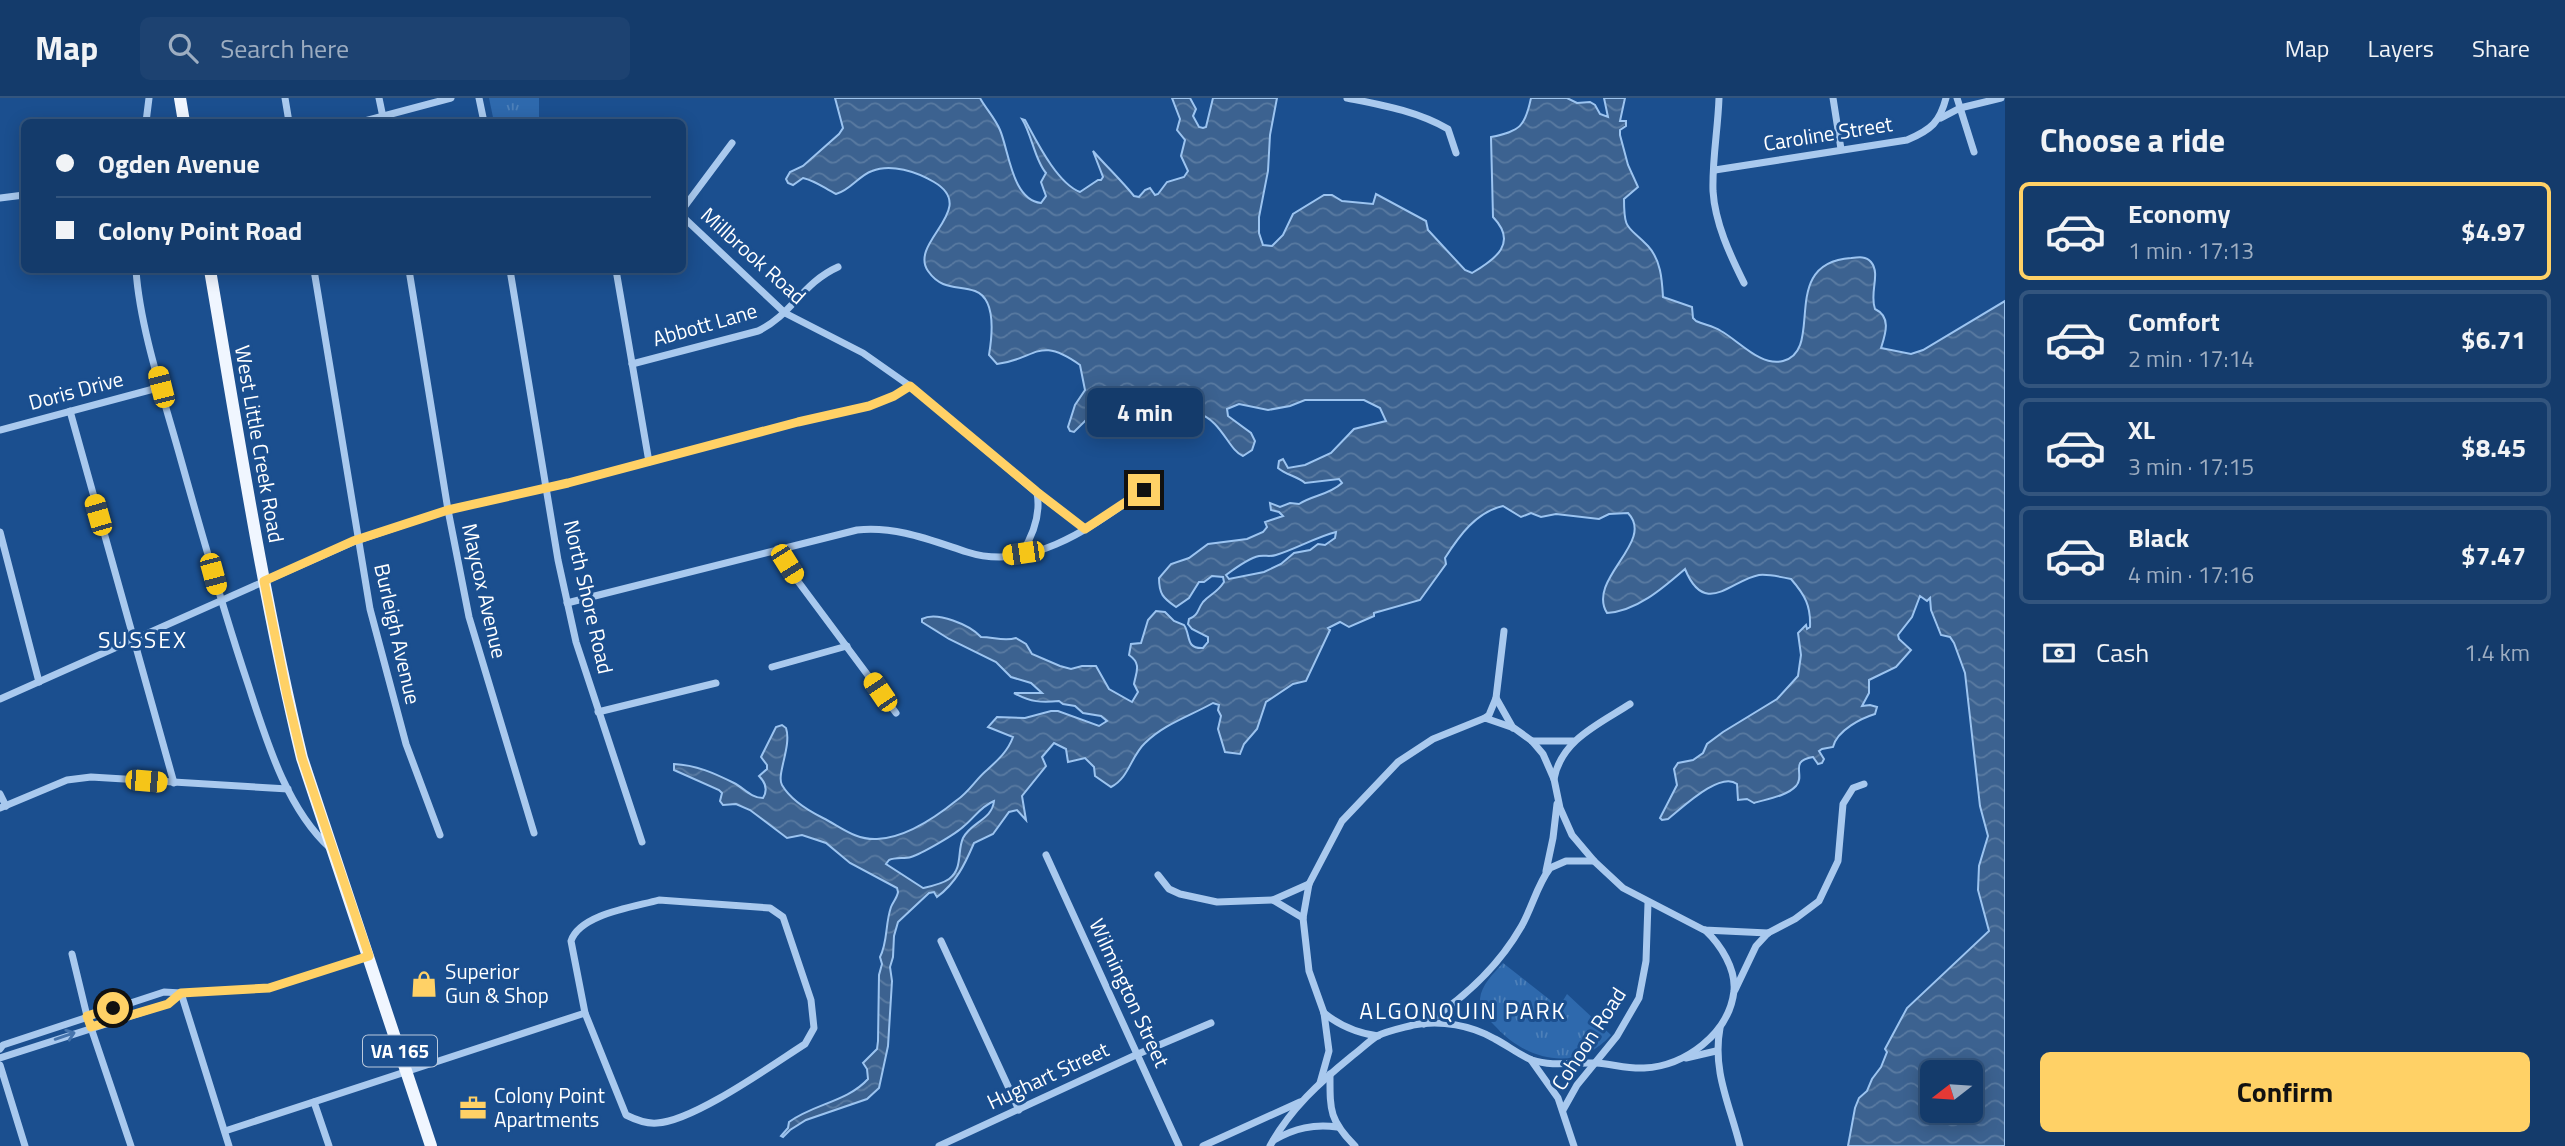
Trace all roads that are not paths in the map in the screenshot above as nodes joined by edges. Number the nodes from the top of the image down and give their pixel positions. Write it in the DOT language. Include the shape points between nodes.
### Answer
graph roads {
  1 [pos="149,98"];
  2 [pos="180,98"];
  3 [pos="285,98"];
  4 [pos="379,98"];
  5 [pos="451,98"];
  6 [pos="479,98"];
  7 [pos="1347,98"];
  8 [pos="1402,98"];
  9 [pos="1719,98"];
  10 [pos="1833,98"];
  11 [pos="1946,98"];
  12 [pos="1957,98"];
  13 [pos="2001,98"];
  14 [pos="1960,108"];
  15 [pos="1399,109"];
  16 [pos="1941,118"];
  17 [pos="146,119"];
  18 [pos="184,119"];
  19 [pos="288,119"];
  20 [pos="383,119"];
  21 [pos="386,119"];
  22 [pos="483,119"];
  23 [pos="732,143"];
  24 [pos="1841,149"];
  25 [pos="1974,152"];
  26 [pos="1456,153"];
  27 [pos="1715,170"];
  28 [pos="21,195"];
  29 [pos="0,198"];
  30 [pos="686,207"];
  31 [pos="686,217"];
  32 [pos="838,267"];
  33 [pos="136,273"];
  34 [pos="211,273"];
  35 [pos="314,273"];
  36 [pos="409,273"];
  37 [pos="511,273"];
  38 [pos="617,273"];
  39 [pos="1744,283"];
  40 [pos="785,313"];
  41 [pos="632,364"];
  42 [pos="910,386"];
  43 [pos="161,387"];
  44 [pos="70,411"];
  45 [pos="0,430"];
  46 [pos="649,462"];
  47 [pos="547,488"];
  48 [pos="1144,490"];
  49 [pos="1037,492"];
  50 [pos="448,510"];
  51 [pos="1085,529"];
  52 [pos="0,533"];
  53 [pos="358,540"];
  54 [pos="777,549"];
  55 [pos="1023,553"];
  56 [pos="264,581"];
  57 [pos="220,601"];
  58 [pos="567,603"];
  59 [pos="1504,632"];
  60 [pos="133,640"];
  61 [pos="847,646"];
  62 [pos="772,667"];
  63 [pos="39,682"];
  64 [pos="716,683"];
  65 [pos="1496,698"];
  66 [pos="0,699"];
  67 [pos="1630,704"];
  68 [pos="598,712"];
  69 [pos="896,713"];
  70 [pos="1485,718"];
  71 [pos="1514,728"];
  72 [pos="1532,741"];
  73 [pos="1573,741"];
  74 [pos="1554,779"];
  75 [pos="174,783"];
  76 [pos="1864,784"];
  77 [pos="288,789"];
  78 [pos="0,794"];
  79 [pos="1557,796"];
  80 [pos="3,807"];
  81 [pos="534,833"];
  82 [pos="440,835"];
  83 [pos="642,842"];
  84 [pos="335,852"];
  85 [pos="1046,855"];
  86 [pos="1594,862"];
  87 [pos="1158,875"];
  88 [pos="1545,875"];
  89 [pos="1309,884"];
  90 [pos="1273,900"];
  91 [pos="1648,903"];
  92 [pos="1303,918"];
  93 [pos="1704,930"];
  94 [pos="1768,933"];
  95 [pos="942,941"];
  96 [pos="72,954"];
  97 [pos="369,956"];
  98 [pos="181,993"];
  99 [pos="1734,993"];
  100 [pos="585,1013"];
  101 [pos="1324,1013"];
  102 [pos="87,1016"];
  103 [pos="1211,1023"];
  104 [pos="1424,1024"];
  105 [pos="1720,1025"];
  106 [pos="91,1027"];
  107 [pos="1378,1036"];
  108 [pos="0,1049"];
  109 [pos="1716,1051"];
  110 [pos="1138,1054"];
  111 [pos="0,1058"];
  112 [pos="1530,1059"];
  113 [pos="1682,1059"];
  114 [pos="1595,1063"];
  115 [pos="0,1065"];
  116 [pos="407,1072"];
  117 [pos="1330,1074"];
  118 [pos="1320,1083"];
  119 [pos="1300,1101"];
  120 [pos="314,1102"];
  121 [pos="1018,1110"];
  122 [pos="1563,1110"];
  123 [pos="1337,1127"];
  124 [pos="225,1131"];
  125 [pos="1272,1144"];
  126 [pos="25,1146"];
  127 [pos="131,1146"];
  128 [pos="229,1146"];
  129 [pos="329,1146"];
  130 [pos="431,1146"];
  131 [pos="939,1146"];
  132 [pos="1179,1146"];
  133 [pos="1203,1146"];
  134 [pos="1355,1146"];
  135 [pos="1574,1146"];
  136 [pos="1740,1146"];
  1 -- 17 [label="street"];
  2 -- 18 [label="main road"];
  3 -- 19 [label="street"];
  4 -- 20 [label="street"];
  5 -- 21 [label="street"];
  6 -- 22 [label="street"];
  7 -- 15 [label="street"];
  8 -- 15 [label="street"];
  9 -- 27 [label="street"];
  10 -- 24 [label="street"];
  11 -- 16 [label="street"];
  12 -- 14 [label="street"];
  13 -- 14 [label="street, Caroline Street"];
  14 -- 16 [label="street, Caroline Street"];
  14 -- 25 [label="street"];
  15 -- 26 [label="street" via="1448,129"];
  16 -- 24 [label="street, Caroline Street" via="1908,140"];
  23 -- 30 [label="street"];
  24 -- 27 [label="street, Caroline Street"];
  27 -- 39 [label="street" via="1718,217"];
  28 -- 29 [label="street"];
  31 -- 40 [label="street, Millbrook Road"];
  32 -- 40 [label="street, Abbott Lane" via="811,283"];
  33 -- 43 [label="street"];
  34 -- 56 [label="main road, West Little Creek Road / VA 165"];
  35 -- 53 [label="street, Burleigh Avenue"];
  36 -- 50 [label="street, Maycox Avenue"];
  37 -- 47 [label="street, North Shore Road"];
  38 -- 41 [label="street"];
  40 -- 41 [label="street, Abbott Lane" via="758,331"];
  40 -- 42 [label="street, Millbrook Road" via="863,353"];
  41 -- 46 [label="street"];
  42 -- 46 [label="street" via="869,406"];
  42 -- 49 [label="street, Millbrook Road"];
  43 -- 44 [label="street, Doris Drive"];
  43 -- 57 [label="street"];
  44 -- 45 [label="street, Doris Drive"];
  44 -- 60 [label="street"];
  46 -- 47 [label="street"];
  47 -- 50 [label="street"];
  47 -- 58 [label="street, North Shore Road"];
  48 -- 51 [label="street"];
  49 -- 51 [label="street, Millbrook Road"];
  49 -- 55 [label="street" via="1034,528"];
  50 -- 53 [label="street"];
  50 -- 81 [label="street, Maycox Avenue" via="469,617"];
  51 -- 55 [label="street" via="1052,546"];
  52 -- 63 [label="street"];
  53 -- 56 [label="street"];
  53 -- 82 [label="street, Burleigh Avenue" via="390,691"];
  54 -- 55 [label="street" via="857,530 883,529 981,555"];
  54 -- 58 [label="street"];
  54 -- 61 [label="street"];
  56 -- 57 [label="street"];
  56 -- 84 [label="main road, West Little Creek Road / VA 165" via="302,758"];
  57 -- 60 [label="street"];
  57 -- 77 [label="street"];
  58 -- 68 [label="street, North Shore Road"];
  59 -- 65 [label="street"];
  60 -- 63 [label="street"];
  60 -- 75 [label="street"];
  61 -- 62 [label="street"];
  61 -- 69 [label="street"];
  63 -- 66 [label="street"];
  64 -- 68 [label="street"];
  65 -- 70 [label="street"];
  65 -- 71 [label="street"];
  67 -- 73 [label="street"];
  68 -- 83 [label="street, North Shore Road"];
  70 -- 71 [label="street"];
  70 -- 89 [label="street" via="1433,739 1398,762 1342,821"];
  71 -- 72 [label="street"];
  72 -- 73 [label="street"];
  72 -- 74 [label="street"];
  73 -- 74 [label="street" via="1556,766"];
  74 -- 79 [label="street"];
  75 -- 77 [label="street"];
  75 -- 80 [label="street" via="91,776 67,780"];
  76 -- 94 [label="street" via="1853,788 1843,804 1838,861 1819,901"];
  77 -- 84 [label="street" via="315,834"];
  78 -- 80 [label="street"];
  79 -- 86 [label="street" via="1572,835"];
  79 -- 88 [label="street"];
  84 -- 97 [label="main road, West Little Creek Road / VA 165"];
  85 -- 110 [label="street, Wilmington Street"];
  86 -- 88 [label="street" via="1566,861"];
  86 -- 91 [label="street"];
  87 -- 90 [label="street" via="1180,894 1217,902"];
  88 -- 104 [label="street" via="1522,926 1498,961 1458,1000"];
  89 -- 90 [label="street"];
  89 -- 92 [label="street"];
  90 -- 92 [label="street"];
  91 -- 93 [label="street"];
  91 -- 114 [label="street, Cohoon Road" via="1639,998"];
  92 -- 101 [label="street" via="1309,971"];
  93 -- 94 [label="street"];
  93 -- 99 [label="street" via="1728,962"];
  94 -- 99 [label="street" via="1756,946"];
  95 -- 121 [label="street"];
  96 -- 102 [label="street"];
  97 -- 98 [label="street" via="269,988"];
  97 -- 116 [label="main road, West Little Creek Road / VA 165"];
  98 -- 102 [label="street" via="164,992"];
  98 -- 106 [label="street" via="168,1004"];
  98 -- 124 [label="street"];
  99 -- 105 [label="street"];
  100 -- 100 [label="street" via="626,1115 659,1124 701,1109 806,1044 814,1028 811,1000 783,917 770,908 664,900 590,920 574,933 571,941"];
  100 -- 116 [label="street"];
  101 -- 107 [label="street" via="1342,1027"];
  101 -- 118 [label="street" via="1329,1051"];
  102 -- 106 [label="street"];
  102 -- 108 [label="street"];
  103 -- 110 [label="street, Hughart Street"];
  104 -- 107 [label="street"];
  104 -- 112 [label="street" via="1478,1030"];
  105 -- 109 [label="street"];
  105 -- 113 [label="street"];
  111 -- 106 [label="street, one-way"];
  106 -- 127 [label="street"];
  107 -- 117 [label="street"];
  109 -- 113 [label="street"];
  109 -- 136 [label="street" via="1721,1086"];
  110 -- 121 [label="street, Hughart Street"];
  110 -- 132 [label="street, Wilmington Street"];
  112 -- 114 [label="street"];
  112 -- 122 [label="street"];
  113 -- 114 [label="street" via="1643,1068"];
  114 -- 122 [label="street, Cohoon Road"];
  115 -- 126 [label="street"];
  116 -- 120 [label="street"];
  116 -- 130 [label="main road, West Little Creek Road / VA 165"];
  117 -- 118 [label="street"];
  117 -- 123 [label="street"];
  118 -- 119 [label="street"];
  119 -- 125 [label="street"];
  119 -- 133 [label="street"];
  120 -- 124 [label="street"];
  120 -- 129 [label="street"];
  121 -- 131 [label="street, Hughart Street"];
  122 -- 135 [label="street"];
  123 -- 125 [label="street" via="1306,1127"];
  123 -- 134 [label="street"];
  124 -- 128 [label="street"];
}
